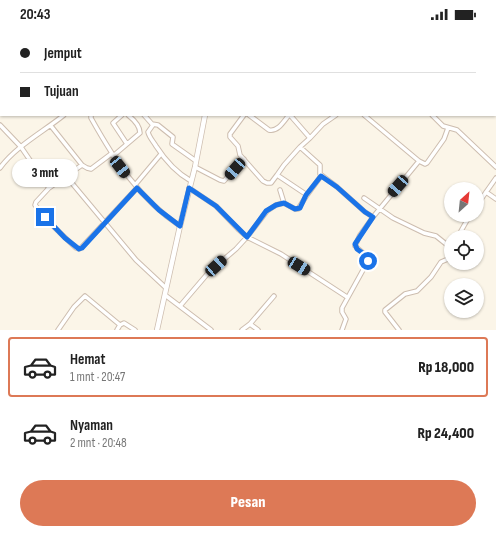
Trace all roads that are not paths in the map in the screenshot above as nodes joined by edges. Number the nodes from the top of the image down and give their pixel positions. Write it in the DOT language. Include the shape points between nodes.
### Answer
graph roads {
  1 [pos="63,116"];
  2 [pos="91,116"];
  3 [pos="121,116"];
  4 [pos="129,116"];
  5 [pos="145,116"];
  6 [pos="205,116"];
  7 [pos="243,116"];
  8 [pos="250,116"];
  9 [pos="287,116"];
  10 [pos="335,116"];
  11 [pos="365,116"];
  12 [pos="433,116"];
  13 [pos="0,125"];
  14 [pos="153,125"];
  15 [pos="51,126"];
  16 [pos="448,128"];
  17 [pos="310,138"];
  18 [pos="127,144"];
  19 [pos="21,147"];
  20 [pos="300,147"];
  21 [pos="161,154"];
  22 [pos="112,155"];
  23 [pos="244,159"];
  24 [pos="196,161"];
  25 [pos="420,161"];
  26 [pos="82,165"];
  27 [pos="195,167"];
  28 [pos="496,167"];
  29 [pos="0,168"];
  30 [pos="277,175"];
  31 [pos="66,176"];
  32 [pos="321,176"];
  33 [pos="496,178"];
  34 [pos="191,181"];
  35 [pos="136,187"];
  36 [pos="49,188"];
  37 [pos="189,188"];
  38 [pos="280,190"];
  39 [pos="486,192"];
  40 [pos="306,195"];
  41 [pos="484,195"];
  42 [pos="364,198"];
  43 [pos="496,199"];
  44 [pos="284,203"];
  45 [pos="380,210"];
  46 [pos="373,217"];
  47 [pos="105,223"];
  48 [pos="180,226"];
  49 [pos="247,237"];
  50 [pos="444,243"];
  51 [pos="444,261"];
  52 [pos="166,288"];
  53 [pos="165,295"];
  54 [pos="274,296"];
  55 [pos="347,297"];
  56 [pos="180,306"];
  57 [pos="250,324"];
  58 [pos="120,325"];
  59 [pos="58,330"];
  60 [pos="117,330"];
  61 [pos="135,330"];
  62 [pos="157,330"];
  63 [pos="211,330"];
  64 [pos="242,330"];
  65 [pos="258,330"];
  66 [pos="342,330"];
  67 [pos="399,330"];
  1 -- 15 [label="street"];
  2 -- 22 [label="street"];
  3 -- 18 [label="street" via="113,123"];
  4 -- 18 [label="street" via="140,132"];
  5 -- 14 [label="street"];
  6 -- 24 [label="street"];
  7 -- 23 [label="street" via="230,136"];
  8 -- 9 [label="street" via="273,131"];
  9 -- 17 [label="street"];
  10 -- 17 [label="street"];
  11 -- 25 [label="street"];
  12 -- 16 [label="street"];
  13 -- 19 [label="street"];
  14 -- 21 [label="street" via="148,135"];
  14 -- 24 [label="street" via="158,125 173,137 172,144"];
  15 -- 19 [label="street"];
  15 -- 26 [label="street"];
  16 -- 25 [label="street" via="428,163"];
  16 -- 28 [label="street" via="457,130"];
  17 -- 20 [label="street"];
  18 -- 22 [label="street"];
  19 -- 29 [label="street"];
  19 -- 36 [label="street"];
  20 -- 30 [label="street"];
  20 -- 32 [label="street" via="320,165"];
  21 -- 34 [label="street" via="174,169"];
  21 -- 35 [label="street"];
  22 -- 26 [label="street" via="91,169"];
  22 -- 35 [label="street"];
  23 -- 27 [label="street" via="224,181"];
  23 -- 30 [label="street" via="265,182 271,183"];
  24 -- 27 [label="street"];
  25 -- 45 [label="street"];
  26 -- 31 [label="street"];
  27 -- 34 [label="street"];
  30 -- 40 [label="street"];
  31 -- 36 [label="street"];
  31 -- 47 [label="street"];
  32 -- 40 [label="street"];
  32 -- 46 [label="street"];
  33 -- 39 [label="street"];
  34 -- 37 [label="street"];
  35 -- 47 [label="street"];
  35 -- 48 [label="street"];
  36 -- 47 [label="street" via="35,205 76,248 82,248"];
  37 -- 48 [label="street"];
  37 -- 49 [label="street" via="216,206"];
  38 -- 44 [label="street"];
  39 -- 41 [label="street"];
  39 -- 43 [label="street"];
  40 -- 44 [label="street" via="298,209"];
  42 -- 45 [label="street"];
  44 -- 49 [label="street" via="266,211"];
  45 -- 46 [label="street"];
  45 -- 50 [label="street" via="413,228 434,235"];
  46 -- 55 [label="street" via="355,244 357,249 368,257 368,261"];
  47 -- 52 [label="street" via="136,260"];
  48 -- 52 [label="street"];
  49 -- 55 [label="street" via="281,254"];
  49 -- 56 [label="street" via="210,272"];
  51 -- 67 [label="street" via="417,291 405,294 385,310"];
  52 -- 53 [label="street"];
  53 -- 56 [label="street"];
  53 -- 62 [label="street"];
  54 -- 57 [label="street"];
  55 -- 66 [label="street" via="341,310 346,319"];
  56 -- 63 [label="street"];
  57 -- 64 [label="street"];
  57 -- 65 [label="street"];
  58 -- 59 [label="street" via="85,296"];
  58 -- 60 [label="street"];
  58 -- 61 [label="street" via="126,324"];
}
